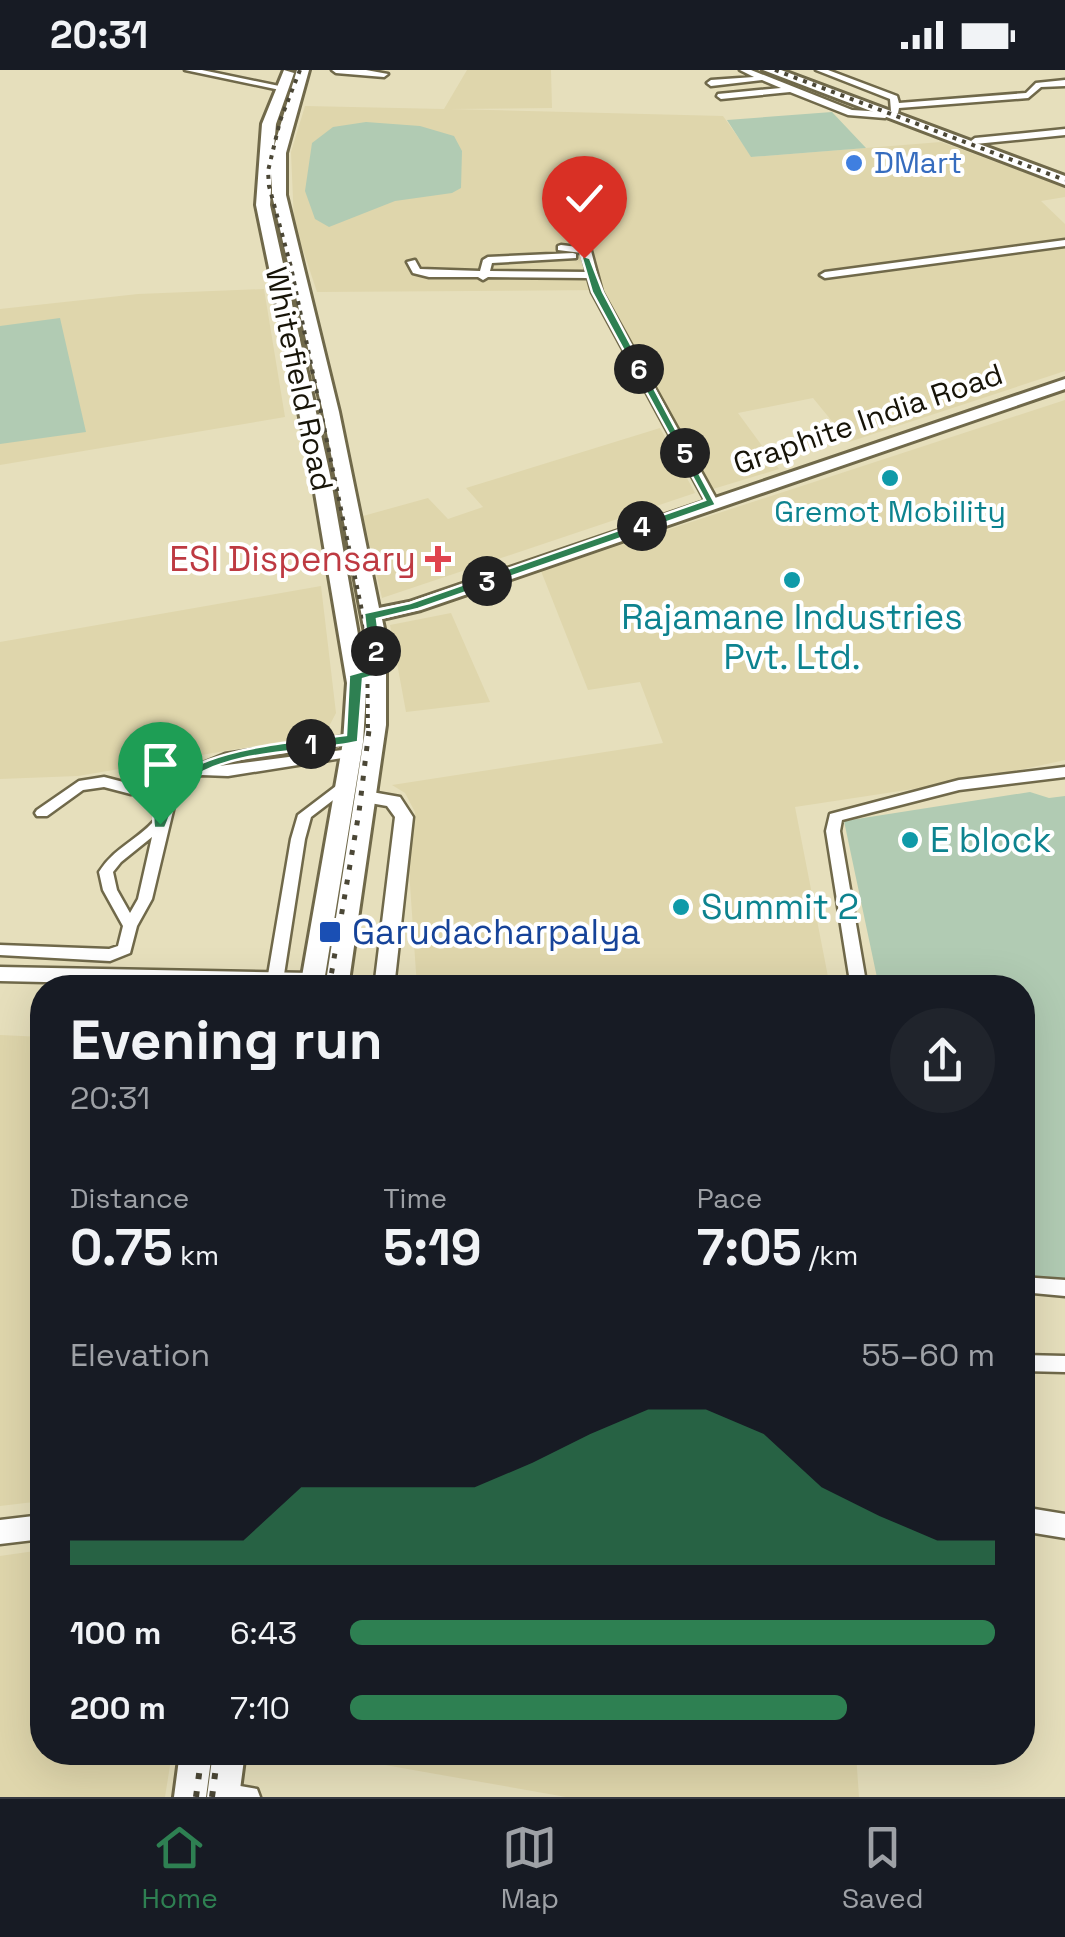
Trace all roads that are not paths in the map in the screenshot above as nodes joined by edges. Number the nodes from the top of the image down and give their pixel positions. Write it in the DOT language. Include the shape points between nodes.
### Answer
graph roads {
  1 [pos="189,70"];
  2 [pos="289,70"];
  3 [pos="303,70"];
  4 [pos="336,70"];
  5 [pos="744,70"];
  6 [pos="790,70"];
  7 [pos="820,70"];
  8 [pos="384,74"];
  9 [pos="765,74"];
  10 [pos="711,83"];
  11 [pos="1065,84"];
  12 [pos="280,87"];
  13 [pos="791,89"];
  14 [pos="721,96"];
  15 [pos="892,110"];
  16 [pos="1065,132"];
  17 [pos="975,141"];
  18 [pos="1065,177"];
  19 [pos="1065,243"];
  20 [pos="561,248"];
  21 [pos="586,259"];
  22 [pos="412,262"];
  23 [pos="592,274"];
  24 [pos="826,275"];
  25 [pos="483,277"];
  26 [pos="1065,384"];
  27 [pos="712,502"];
  28 [pos="369,616"];
  29 [pos="367,674"];
  30 [pos="352,746"];
  31 [pos="1065,772"];
  32 [pos="183,777"];
  33 [pos="344,785"];
  34 [pos="366,797"];
  35 [pos="42,813"];
  36 [pos="160,824"];
  37 [pos="130,926"];
  38 [pos="0,950"];
  39 [pos="0,974"];
  40 [pos="39,975"];
  41 [pos="275,975"];
  42 [pos="313,975"];
  43 [pos="338,975"];
  44 [pos="386,975"];
  45 [pos="857,975"];
  46 [pos="1035,1285"];
  47 [pos="1065,1288"];
  48 [pos="1035,1363"];
  49 [pos="1065,1364"];
  50 [pos="1035,1520"];
  51 [pos="1065,1526"];
  52 [pos="30,1528"];
  53 [pos="0,1532"];
  54 [pos="194,1765"];
  55 [pos="230,1765"];
  56 [pos="231,1796"];
  57 [pos="190,1797"];
  1 -- 12 [label="street"];
  2 -- 12 [label="main road, Whitefield Road"];
  3 -- 28 [label="main road, Whitefield Road" via="278,154 279,195 331,412"];
  4 -- 8 [label="street"];
  5 -- 9 [label="street"];
  6 -- 15 [label="main road"];
  7 -- 15 [label="street" via="894,98"];
  9 -- 10 [label="street"];
  9 -- 13 [label="street"];
  9 -- 15 [label="main road"];
  11 -- 15 [label="street" via="1039,85 1028,95"];
  12 -- 29 [label="main road, Whitefield Road" via="265,150 262,205"];
  13 -- 14 [label="street"];
  13 -- 15 [label="street" via="852,113"];
  15 -- 17 [label="main road"];
  15 -- 18 [label="main road"];
  16 -- 17 [label="street"];
  17 -- 18 [label="main road"];
  19 -- 24 [label="street"];
  20 -- 21 [label="street" via="582,248"];
  21 -- 23 [label="street"];
  21 -- 25 [label="street" via="488,260"];
  22 -- 25 [label="street" via="429,274"];
  23 -- 25 [label="street"];
  23 -- 27 [label="street"];
  26 -- 27 [label="main road, Graphite India Road"];
  27 -- 28 [label="main road, Graphite India Road"];
  28 -- 29 [label="main road, Whitefield Road" via="376,638"];
  29 -- 30 [label="main road, Whitefield Road"];
  29 -- 34 [label="main road, Whitefield Road" via="378,706"];
  30 -- 32 [label="street"];
  30 -- 33 [label="main road, Whitefield Road"];
  31 -- 45 [label="street" via="959,785 835,816"];
  32 -- 35 [label="street" via="131,788 79,786"];
  32 -- 36 [label="street"];
  33 -- 41 [label="street" via="306,815"];
  33 -- 42 [label="main road, Whitefield Road"];
  34 -- 43 [label="main road, Whitefield Road"];
  34 -- 44 [label="street" via="393,801 404,818"];
  36 -- 37 [label="street" via="145,900"];
  36 -- 37 [label="street" via="106,872"];
  37 -- 38 [label="street" via="125,949 110,955"];
  39 -- 40 [label="street"];
  46 -- 47 [label="street"];
  48 -- 49 [label="street"];
  50 -- 51 [label="street"];
  52 -- 53 [label="street"];
  54 -- 57 [label="main road"];
  55 -- 56 [label="main road"];
}
